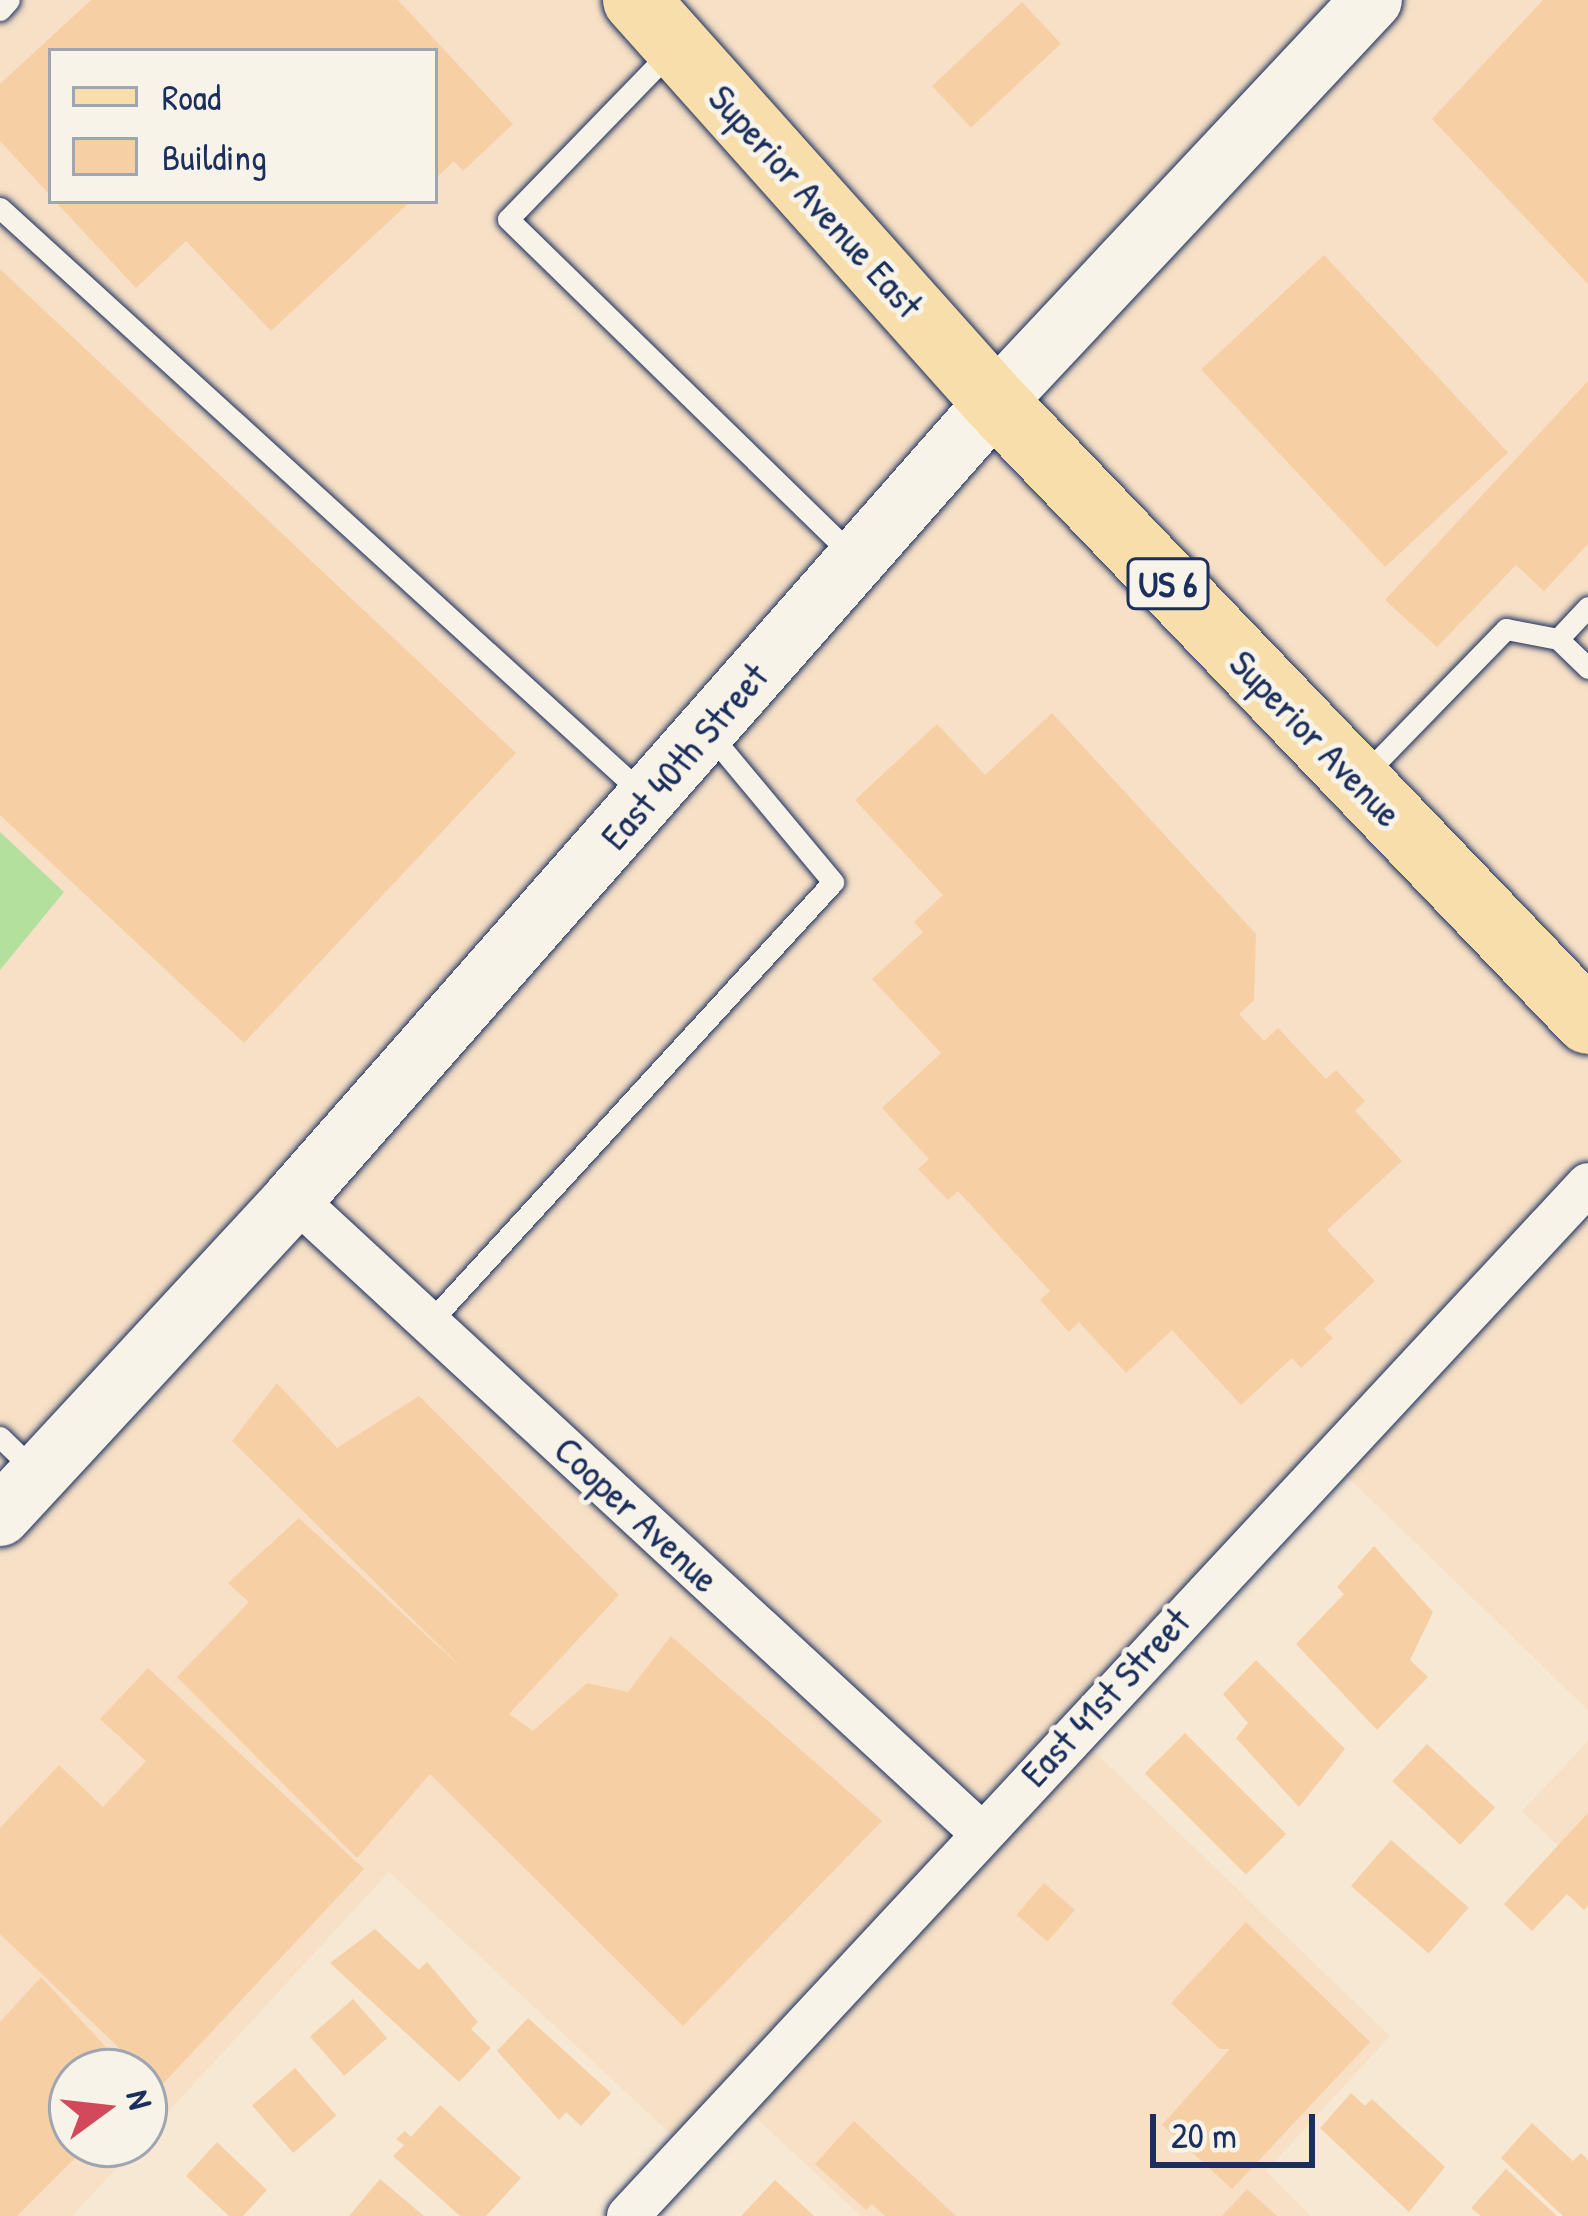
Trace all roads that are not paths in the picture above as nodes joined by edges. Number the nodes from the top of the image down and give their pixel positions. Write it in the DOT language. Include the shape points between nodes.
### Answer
graph roads {
  1 [pos="10,0"];
  2 [pos="1372,0"];
  3 [pos="0,10"];
  4 [pos="656,23"];
  5 [pos="0,208"];
  6 [pos="995,402"];
  7 [pos="857,559"];
  8 [pos="1588,607"];
  9 [pos="1558,639"];
  10 [pos="1588,668"];
  11 [pos="706,729"];
  12 [pos="1358,781"];
  13 [pos="647,797"];
  14 [pos="1588,1021"];
  15 [pos="1588,1184"];
  16 [pos="294,1198"];
  17 [pos="430,1323"];
  18 [pos="13,1475"];
  19 [pos="979,1831"];
  20 [pos="628,2216"];
  1 -- 3 [label="lane"];
  2 -- 6 [label="street, East 40th Street"];
  4 -- 6 [label="main road, Superior Avenue East / US 6"];
  4 -- 7 [label="lane" via="508,219"];
  5 -- 13 [label="lane"];
  6 -- 7 [label="street, East 40th Street"];
  6 -- 12 [label="main road, Superior Avenue / US 6"];
  7 -- 11 [label="street, East 40th Street"];
  8 -- 9 [label="lane"];
  9 -- 10 [label="lane"];
  9 -- 12 [label="lane" via="1506,629"];
  11 -- 13 [label="street, East 40th Street"];
  11 -- 17 [label="lane" via="833,882"];
  12 -- 14 [label="main road, Superior Avenue / US 6"];
  13 -- 16 [label="street, East 40th Street"];
  15 -- 19 [label="street, East 41st Street"];
  16 -- 17 [label="street, Cooper Avenue"];
  16 -- 18 [label="street, East 40th Street"];
  17 -- 19 [label="street, Cooper Avenue"];
  19 -- 20 [label="street, East 41st Street"];
}
